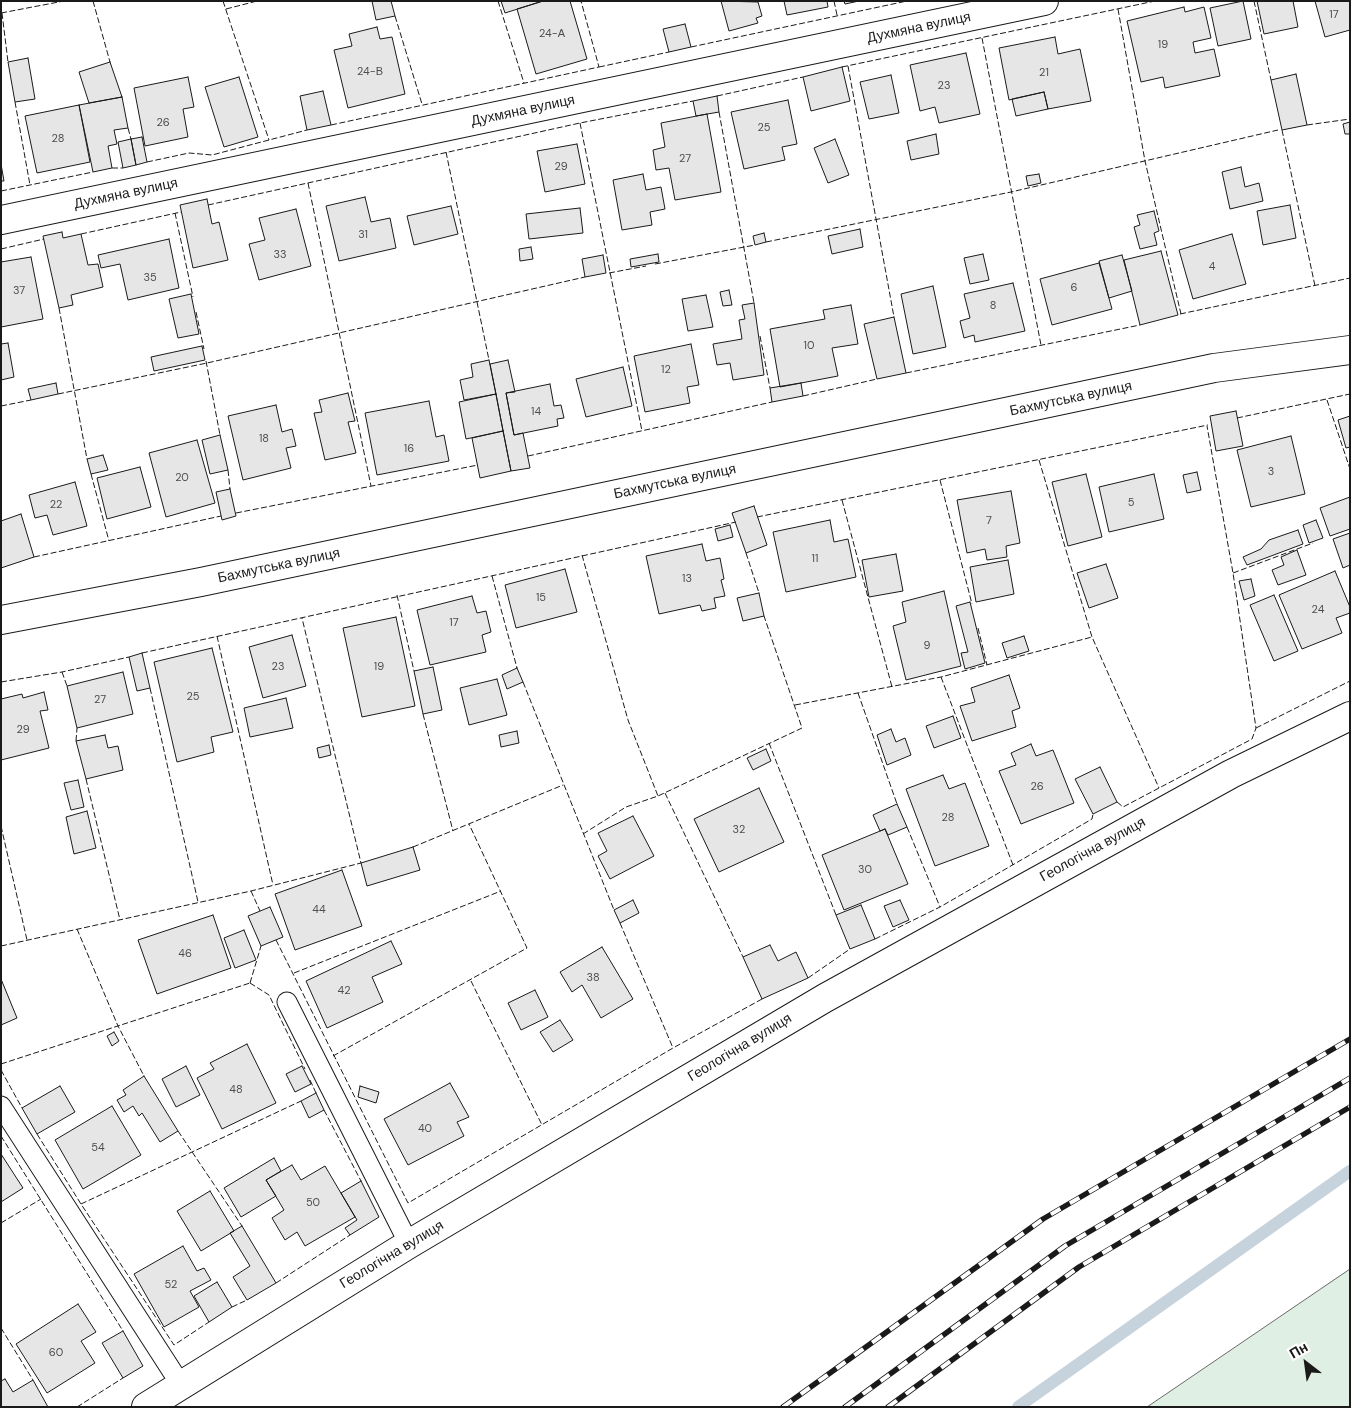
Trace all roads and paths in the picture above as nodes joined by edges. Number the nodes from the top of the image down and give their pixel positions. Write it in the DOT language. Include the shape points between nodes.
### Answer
graph roads {
  1 [pos="1044,1"];
  2 [pos="1,220"];
  3 [pos="1350,350"];
  4 [pos="1,620"];
  5 [pos="1350,716"];
  6 [pos="288,1002"];
  7 [pos="1,1106"];
  8 [pos="409,1244"];
  9 [pos="180,1385"];
  10 [pos="146,1407"];
  1 -- 2 [label="street, Духмяна вулиця"];
  3 -- 4 [label="street, Бахмутська вулиця" via="1214,368 202,582"];
  5 -- 8 [label="street, Геологічна вулиця" via="1231,774 825,998"];
  6 -- 8 [label="lane"];
  7 -- 9 [label="lane"];
  8 -- 9 [label="street, Геологічна вулиця"];
  9 -- 10 [label="street, Геологічна вулиця"];
}
